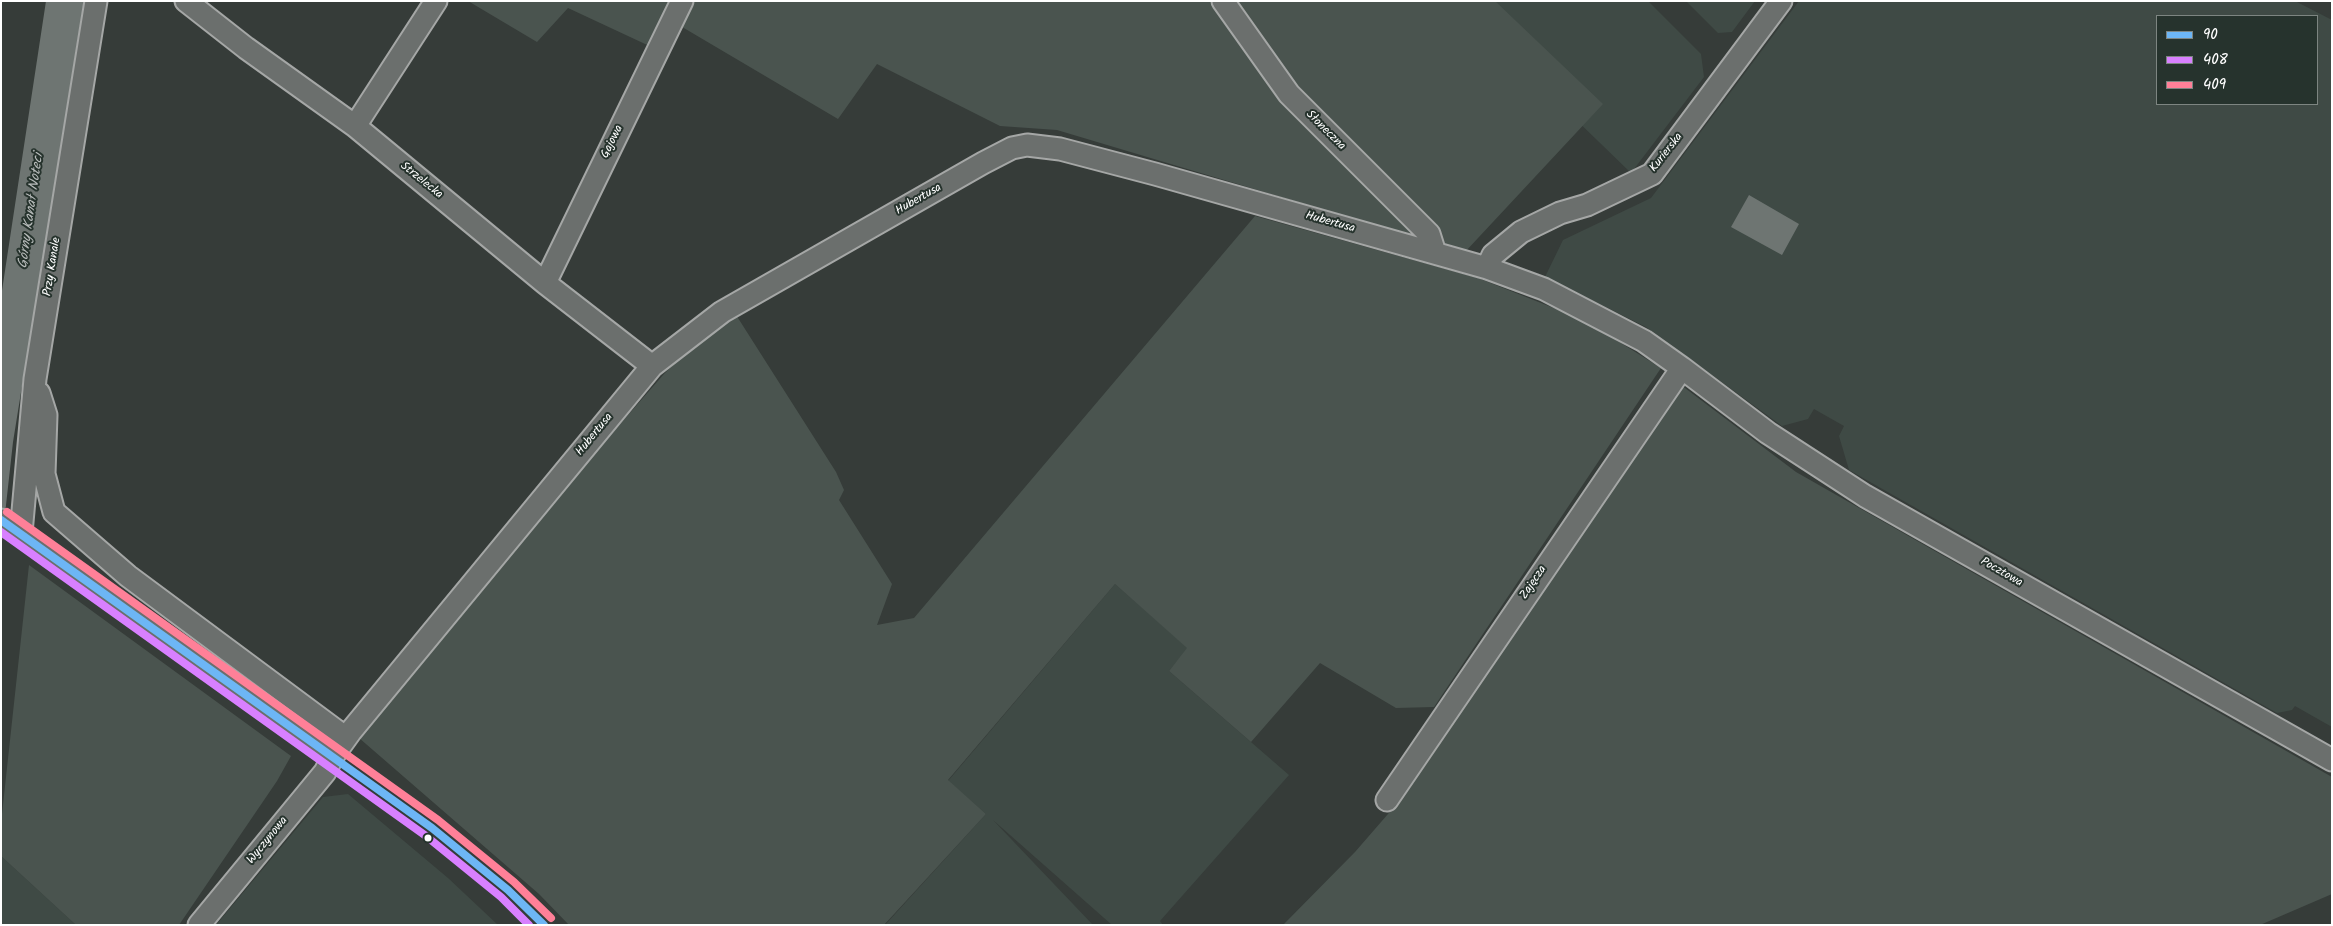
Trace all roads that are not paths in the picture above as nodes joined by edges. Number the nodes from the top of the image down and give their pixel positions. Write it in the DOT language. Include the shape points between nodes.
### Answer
graph roads {
  1 [pos="96,1"];
  2 [pos="186,1"];
  3 [pos="436,1"];
  4 [pos="682,1"];
  5 [pos="1223,1"];
  6 [pos="1781,1"];
  7 [pos="355,126"];
  8 [pos="1435,253"];
  9 [pos="1487,268"];
  10 [pos="545,282"];
  11 [pos="652,366"];
  12 [pos="1682,368"];
  13 [pos="35,379"];
  14 [pos="11,527"];
  15 [pos="346,738"];
  16 [pos="333,756"];
  17 [pos="2332,760"];
  18 [pos="1387,800"];
  19 [pos="199,925"];
  1 -- 13 [label="street, Przy Kanale"];
  2 -- 7 [label="street, Strzelecka"];
  3 -- 7 [label="street"];
  4 -- 10 [label="street, Gajowa"];
  5 -- 8 [label="street, Słoneczna" via="1288,94 1429,234"];
  6 -- 9 [label="street, Kurierska" via="1652,174 1521,232 1493,255"];
  7 -- 10 [label="street, Strzelecka"];
  8 -- 9 [label="street, Hubertusa"];
  8 -- 11 [label="street, Hubertusa" via="1100,159 1026,145 1012,148 983,163 722,312"];
  9 -- 12 [label="street, Hubertusa" via="1544,289 1590,312 1644,341"];
  10 -- 11 [label="street, Strzelecka"];
  11 -- 15 [label="street, Hubertusa"];
  12 -- 17 [label="street, Pocztowa" via="1826,472"];
  12 -- 18 [label="street, Zajęcza"];
  13 -- 14 [label="street, Przy Kanale"];
  13 -- 15 [label="street" via="46,415 44,474 54,512 128,576"];
  14 -- 16 [label="street"];
  15 -- 16 [label="street, Hubertusa"];
  16 -- 19 [label="street, Wyczynowa" via="325,772"];
}
